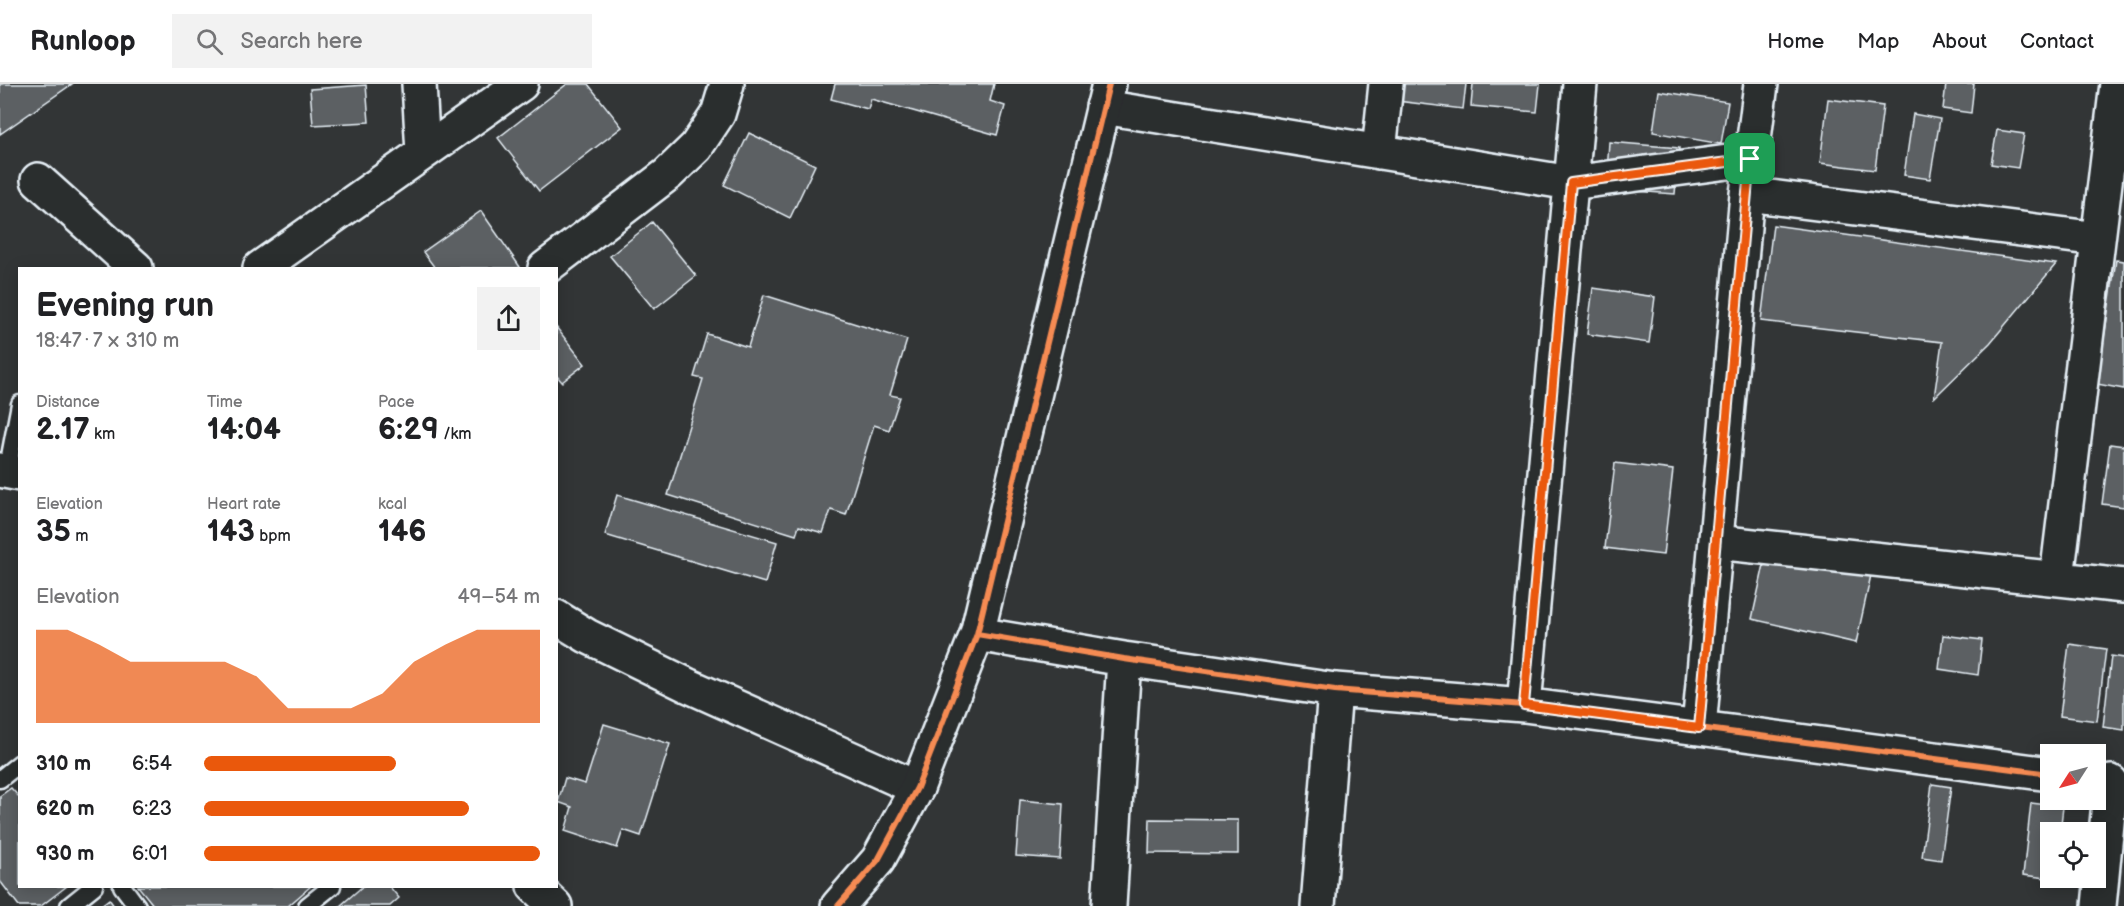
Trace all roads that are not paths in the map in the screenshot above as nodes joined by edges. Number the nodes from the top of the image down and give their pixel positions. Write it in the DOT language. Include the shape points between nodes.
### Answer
graph roads {
  1 [pos="419,84"];
  2 [pos="521,84"];
  3 [pos="727,84"];
  4 [pos="1386,84"];
  5 [pos="1580,84"];
  6 [pos="1761,84"];
  7 [pos="2117,84"];
  8 [pos="1106,96"];
  9 [pos="1379,152"];
  10 [pos="423,153"];
  11 [pos="1750,159"];
  12 [pos="38,180"];
  13 [pos="1571,183"];
  14 [pos="1747,194"];
  15 [pos="2098,239"];
  16 [pos="135,267"];
  17 [pos="261,267"];
  18 [pos="546,267"];
  19 [pos="18,416"];
  20 [pos="9,472"];
  21 [pos="1716,542"];
  22 [pos="2057,578"];
  23 [pos="2124,586"];
  24 [pos="558,618"];
  25 [pos="977,634"];
  26 [pos="1124,659"];
  27 [pos="1335,690"];
  28 [pos="1524,705"];
  29 [pos="1699,728"];
  30 [pos="18,765"];
  31 [pos="2040,773"];
  32 [pos="0,779"];
  33 [pos="2110,782"];
  34 [pos="917,788"];
  35 [pos="92,888"];
  36 [pos="124,888"];
  37 [pos="330,888"];
  38 [pos="536,888"];
  39 [pos="1324,905"];
  40 [pos="69,906"];
  41 [pos="137,906"];
  42 [pos="307,906"];
  43 [pos="555,906"];
  44 [pos="838,906"];
  45 [pos="1108,906"];
  46 [pos="2099,906"];
  1 -- 10 [label="street"];
  2 -- 10 [label="street"];
  3 -- 18 [label="street" via="718,114 696,147 668,174"];
  4 -- 9 [label="street"];
  5 -- 13 [label="street"];
  6 -- 11 [label="street"];
  7 -- 15 [label="street"];
  8 -- 9 [label="street"];
  8 -- 25 [label="street"];
  9 -- 13 [label="street"];
  10 -- 17 [label="street"];
  11 -- 13 [label="street"];
  11 -- 14 [label="street"];
  12 -- 16 [label="street"];
  13 -- 28 [label="street"];
  14 -- 15 [label="street"];
  14 -- 21 [label="street"];
  15 -- 22 [label="street"];
  19 -- 20 [label="lane"];
  21 -- 22 [label="street"];
  21 -- 29 [label="street"];
  22 -- 23 [label="street"];
  24 -- 34 [label="street" via="687,685"];
  25 -- 26 [label="street"];
  25 -- 34 [label="street"];
  26 -- 27 [label="street"];
  26 -- 45 [label="street"];
  27 -- 28 [label="street"];
  27 -- 39 [label="street"];
  28 -- 29 [label="street"];
  29 -- 31 [label="street"];
  30 -- 32 [label="lane"];
  33 -- 46 [label="street"];
  34 -- 44 [label="street" via="878,860"];
  35 -- 40 [label="lane"];
  36 -- 41 [label="lane"];
  37 -- 42 [label="lane"];
  38 -- 43 [label="street"];
}
